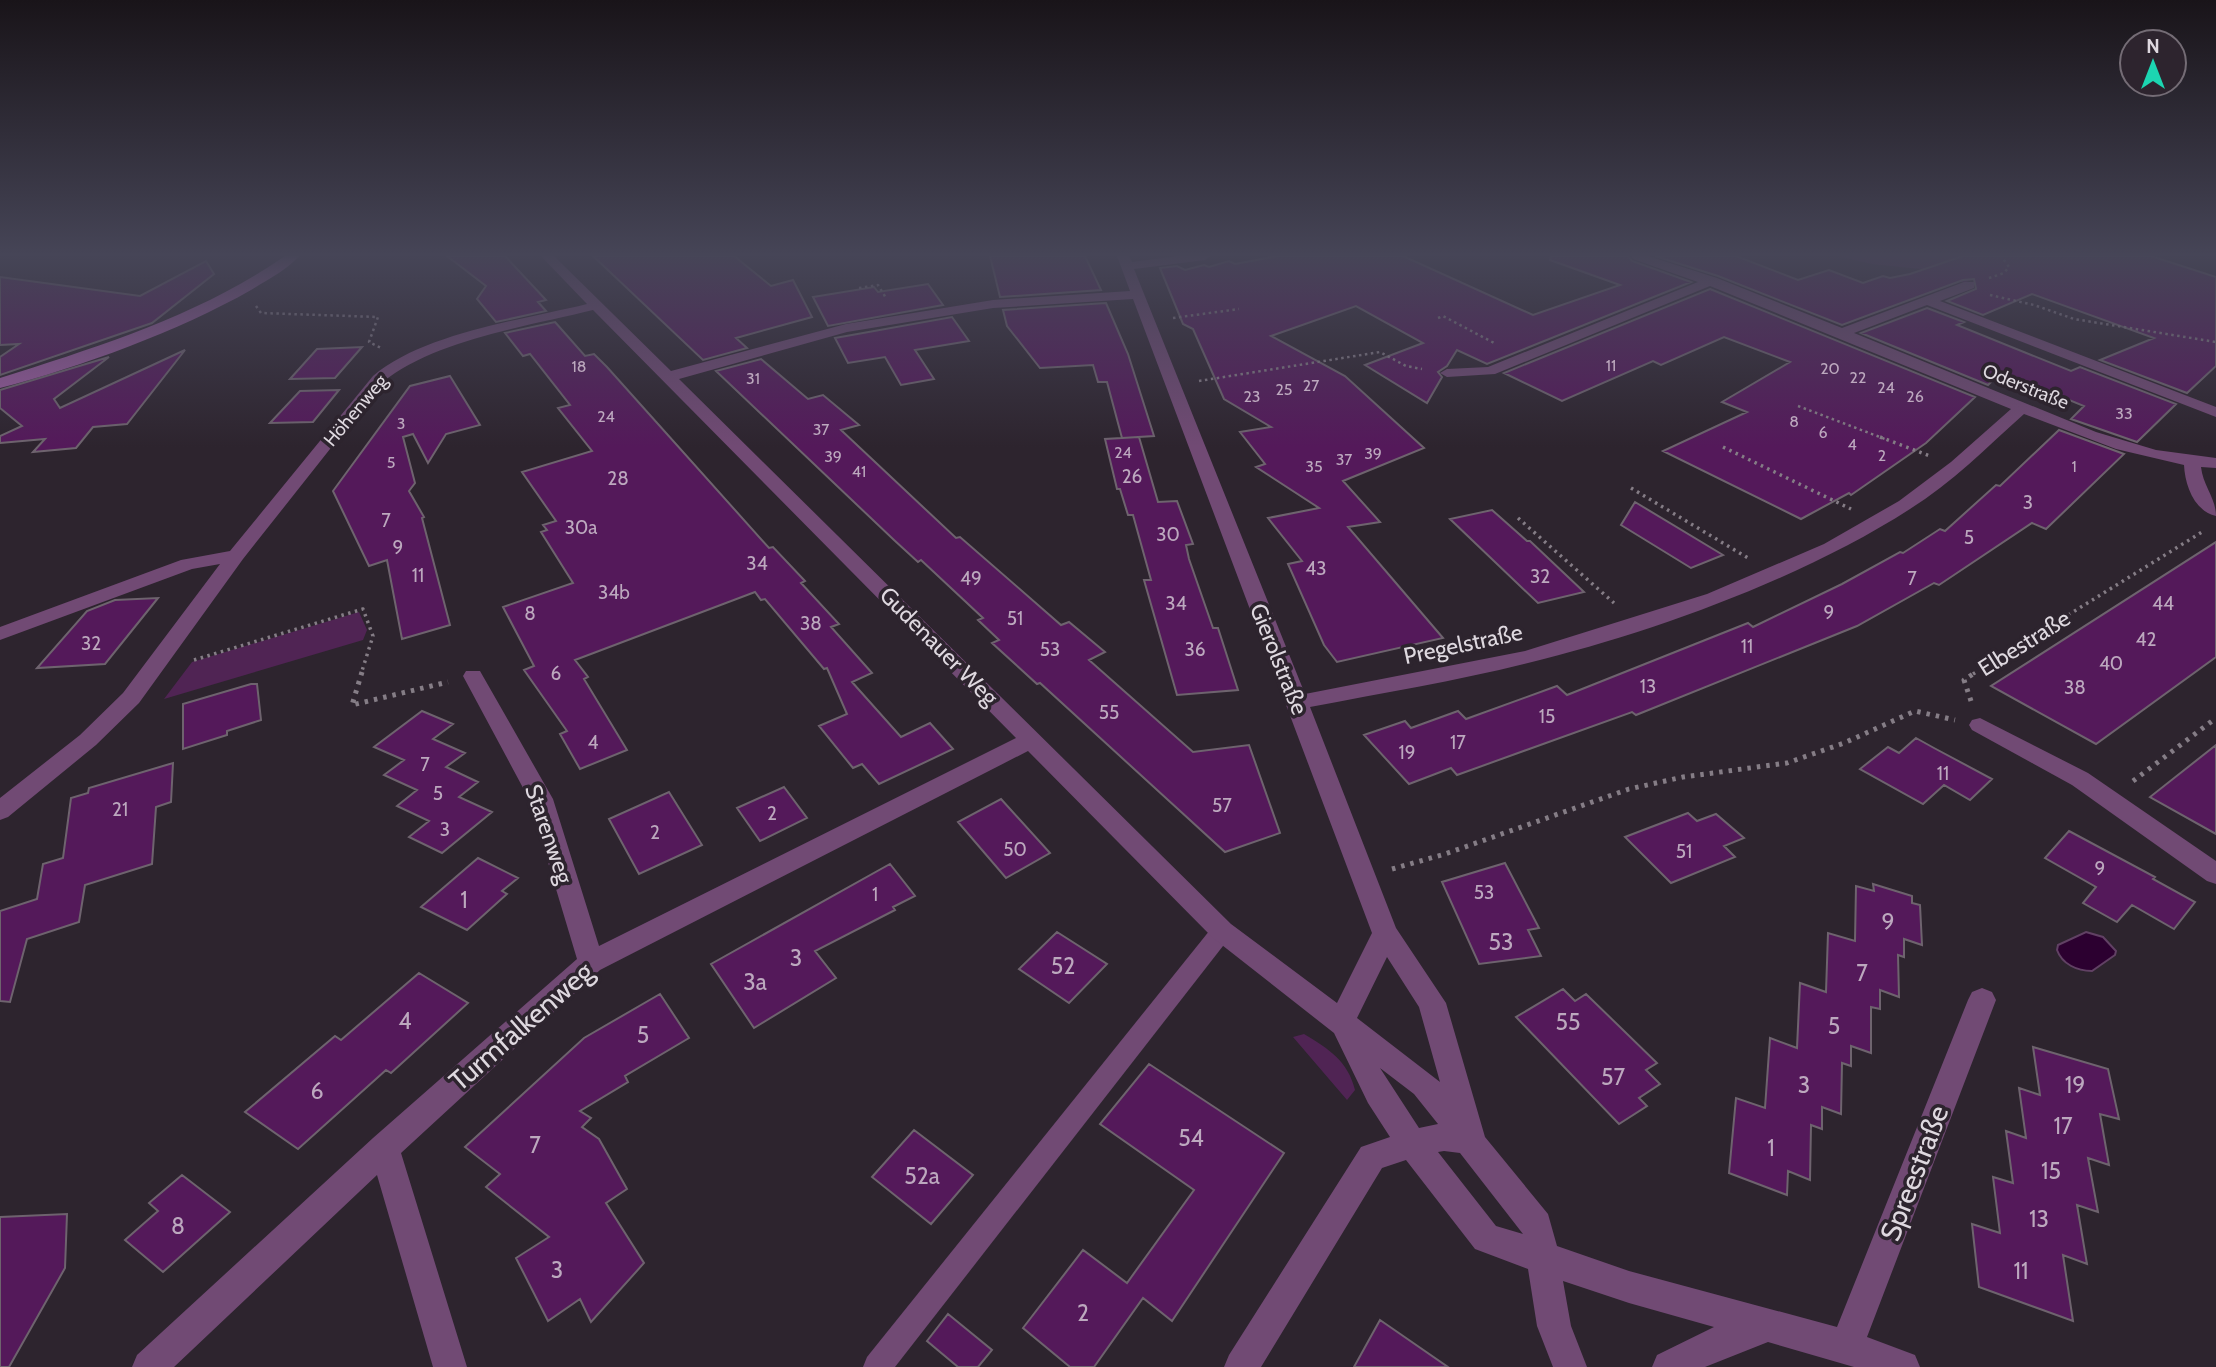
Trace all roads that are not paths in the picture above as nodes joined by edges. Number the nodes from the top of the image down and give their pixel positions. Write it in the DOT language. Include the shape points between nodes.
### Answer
graph roads {
  1 [pos="180,320"];
  2 [pos="539,320"];
  3 [pos="612,320"];
  4 [pos="896,320"];
  5 [pos="1148,320"];
  6 [pos="1616,320"];
  7 [pos="1809,320"];
  8 [pos="1877,320"];
  9 [pos="1977,320"];
  10 [pos="1842,333"];
  11 [pos="1447,373"];
  12 [pos="668,377"];
  13 [pos="0,383"];
  14 [pos="2022,408"];
  15 [pos="2216,412"];
  16 [pos="2192,463"];
  17 [pos="2216,463"];
  18 [pos="2216,511"];
  19 [pos="236,555"];
  20 [pos="0,634"];
  21 [pos="472,676"];
  22 [pos="1297,703"];
  23 [pos="1980,725"];
  24 [pos="1033,739"];
  25 [pos="0,811"];
  26 [pos="2216,874"];
  27 [pos="1222,931"];
  28 [pos="1385,933"];
  29 [pos="591,962"];
  30 [pos="1982,1000"];
  31 [pos="1342,1021"];
  32 [pos="1471,1140"];
  33 [pos="1412,1144"];
  34 [pos="384,1148"];
  35 [pos="1543,1260"];
  36 [pos="1766,1326"];
  37 [pos="1846,1347"];
  38 [pos="149,1367"];
  39 [pos="450,1367"];
  40 [pos="877,1367"];
  41 [pos="1241,1367"];
  42 [pos="1570,1367"];
  43 [pos="1669,1367"];
  44 [pos="1903,1367"];
  1 -- 13 [label="street"];
  2 -- 19 [label="street, Höhenweg" via="439,345 406,359 378,379"];
  3 -- 12 [label="street, Gudenauer Weg"];
  4 -- 12 [label="street" via="846,328"];
  5 -- 22 [label="street, Gierolstraße"];
  6 -- 11 [label="street" via="1490,372"];
  7 -- 10 [label="street, Oderstraße"];
  8 -- 10 [label="street"];
  9 -- 15 [label="street"];
  10 -- 14 [label="street, Oderstraße"];
  12 -- 24 [label="street, Gudenauer Weg"];
  14 -- 16 [label="street, Oderstraße" via="2084,432"];
  14 -- 22 [label="street, Pregelstraße" via="1905,505 1830,548 1714,598 1527,657"];
  16 -- 17 [label="street, Oderstraße"];
  16 -- 18 [label="street" via="2198,492"];
  19 -- 20 [label="street" via="188,564"];
  19 -- 25 [label="street, Höhenweg" via="131,698 88,740"];
  21 -- 29 [label="street, Starenweg" via="541,799"];
  22 -- 28 [label="street, Gierolstraße"];
  23 -- 26 [label="street" via="2080,779"];
  24 -- 27 [label="street, Gudenauer Weg"];
  24 -- 29 [label="street, Turmfalkenweg"];
  27 -- 31 [label="street, Gudenauer Weg"];
  27 -- 40 [label="lane"];
  28 -- 31 [label="street"];
  28 -- 32 [label="street, Gierolstraße" via="1432,1003"];
  29 -- 34 [label="street, Turmfalkenweg"];
  30 -- 37 [label="street, Spreestraße"];
  31 -- 32 [label="street, Gudenauer Weg" via="1424,1085"];
  31 -- 33 [label="street, Gudenauer Weg" via="1377,1094"];
  32 -- 33 [label="street" via="1444,1137"];
  32 -- 35 [label="street, Gudenauer Weg" via="1537,1226"];
  33 -- 35 [label="street, Gudenauer Weg" via="1486,1238"];
  33 -- 41 [label="street" via="1372,1157"];
  34 -- 38 [label="street, Turmfalkenweg"];
  34 -- 39 [label="street"];
  35 -- 36 [label="street"];
  35 -- 42 [label="street, Gudenauer Weg" via="1554,1326"];
  36 -- 37 [label="street"];
  36 -- 43 [label="street" via="1712,1345"];
  37 -- 44 [label="street"];
}
